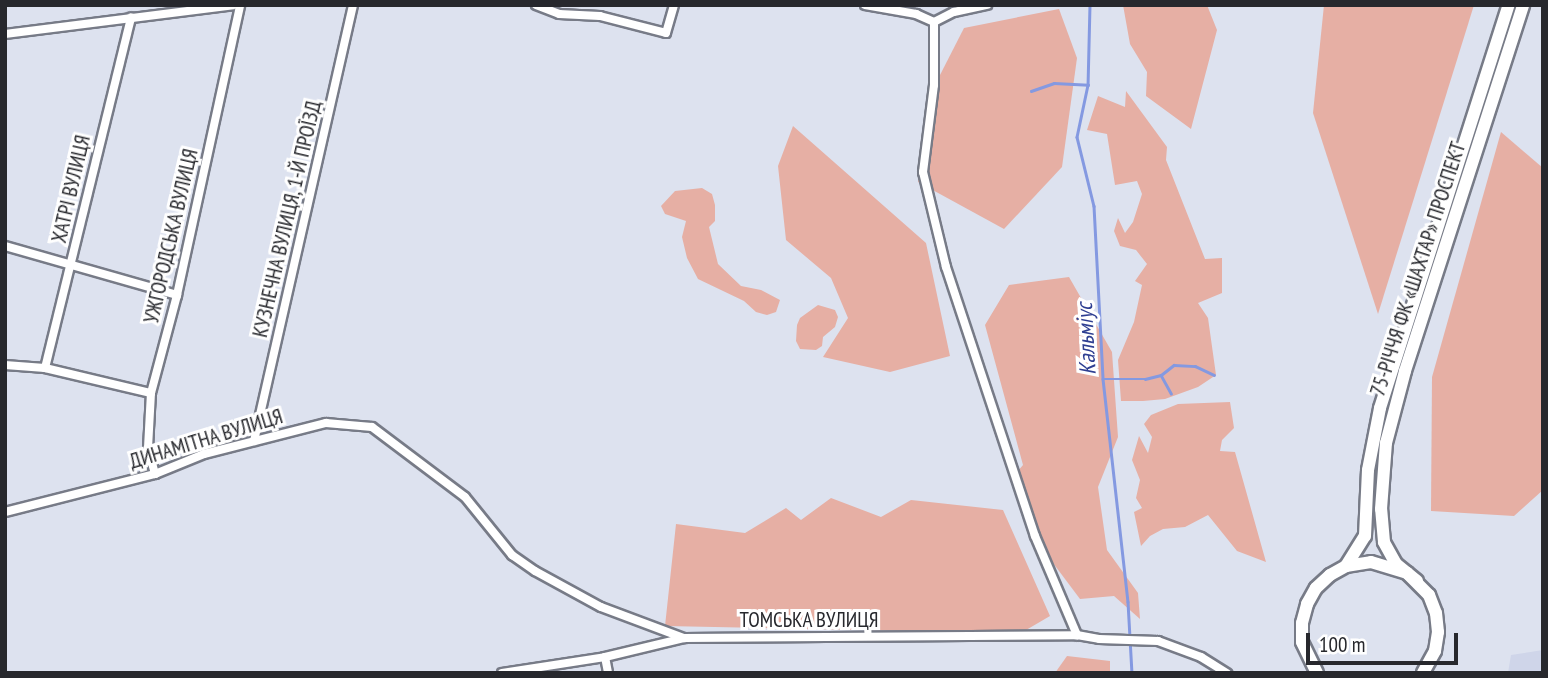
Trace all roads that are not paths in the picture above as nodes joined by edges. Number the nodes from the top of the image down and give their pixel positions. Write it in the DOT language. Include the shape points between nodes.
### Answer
graph roads {
  1 [pos="233,5"];
  2 [pos="240,5"];
  3 [pos="353,5"];
  4 [pos="536,5"];
  5 [pos="603,5"];
  6 [pos="674,5"];
  7 [pos="865,5"];
  8 [pos="987,5"];
  9 [pos="1509,5"];
  10 [pos="1523,5"];
  11 [pos="600,16"];
  12 [pos="131,18"];
  13 [pos="934,22"];
  14 [pos="5,34"];
  15 [pos="5,246"];
  16 [pos="71,265"];
  17 [pos="177,295"];
  18 [pos="5,365"];
  19 [pos="46,368"];
  20 [pos="150,393"];
  21 [pos="254,441"];
  22 [pos="155,474"];
  23 [pos="5,512"];
  24 [pos="1346,566"];
  25 [pos="1417,580"];
  26 [pos="1077,635"];
  27 [pos="684,638"];
  28 [pos="605,657"];
  29 [pos="1426,671"];
  30 [pos="502,673"];
  31 [pos="608,673"];
  32 [pos="1227,673"];
  33 [pos="1317,673"];
  1 -- 12 [label="street"];
  2 -- 17 [label="street, УЖГОРОДСЬКА ВУЛИЦЯ"];
  3 -- 21 [label="street, КУЗНЕЧНА ВУЛИЦЯ, 1-Й ПРОЇЗД"];
  4 -- 11 [label="street" via="559,14"];
  5 -- 11 [label="street"];
  6 -- 11 [label="street" via="666,33"];
  7 -- 13 [label="street"];
  8 -- 13 [label="street"];
  9 -- 24 [label="main road, 75-РІЧЧЯ ФК «ШАХТАР» ПРОСПЕКТ" via="1380,408 1368,470 1365,536"];
  10 -- 25 [label="main road, 75-РІЧЧЯ ФК «ШАХТАР» ПРОСПЕКТ" via="1386,443 1382,532 1396,564"];
  12 -- 14 [label="street"];
  12 -- 16 [label="street, ХАТРІ ВУЛИЦЯ"];
  13 -- 26 [label="street" via="934,85 923,172 946,267 1035,536"];
  15 -- 16 [label="street"];
  16 -- 17 [label="street"];
  16 -- 19 [label="street, ХАТРІ ВУЛИЦЯ"];
  17 -- 20 [label="street, УЖГОРОДСЬКА ВУЛИЦЯ"];
  18 -- 19 [label="street"];
  19 -- 20 [label="street"];
  20 -- 22 [label="street, УЖГОРОДСЬКА ВУЛИЦЯ" via="148,449"];
  21 -- 22 [label="street, ДИНАМІТНА ВУЛИЦЯ"];
  21 -- 27 [label="street, ДИНАМІТНА ВУЛИЦЯ" via="326,423 372,427 465,497 512,555 535,571 601,607"];
  22 -- 23 [label="street, ДИНАМІТНА ВУЛИЦЯ"];
  24 -- 25 [label="main road" via="1384,564"];
  24 -- 33 [label="main road" via="1316,588 1307,604 1302,642"];
  25 -- 29 [label="main road" via="1429,595 1438,632"];
  26 -- 27 [label="street, ТОМСЬКА ВУЛИЦЯ"];
  26 -- 32 [label="street, ТОМСЬКА ВУЛИЦЯ" via="1147,639 1180,649"];
  27 -- 28 [label="street, ТОМСЬКА ВУЛИЦЯ"];
  28 -- 30 [label="street, ТОМСЬКА ВУЛИЦЯ"];
  28 -- 31 [label="street"];
}
